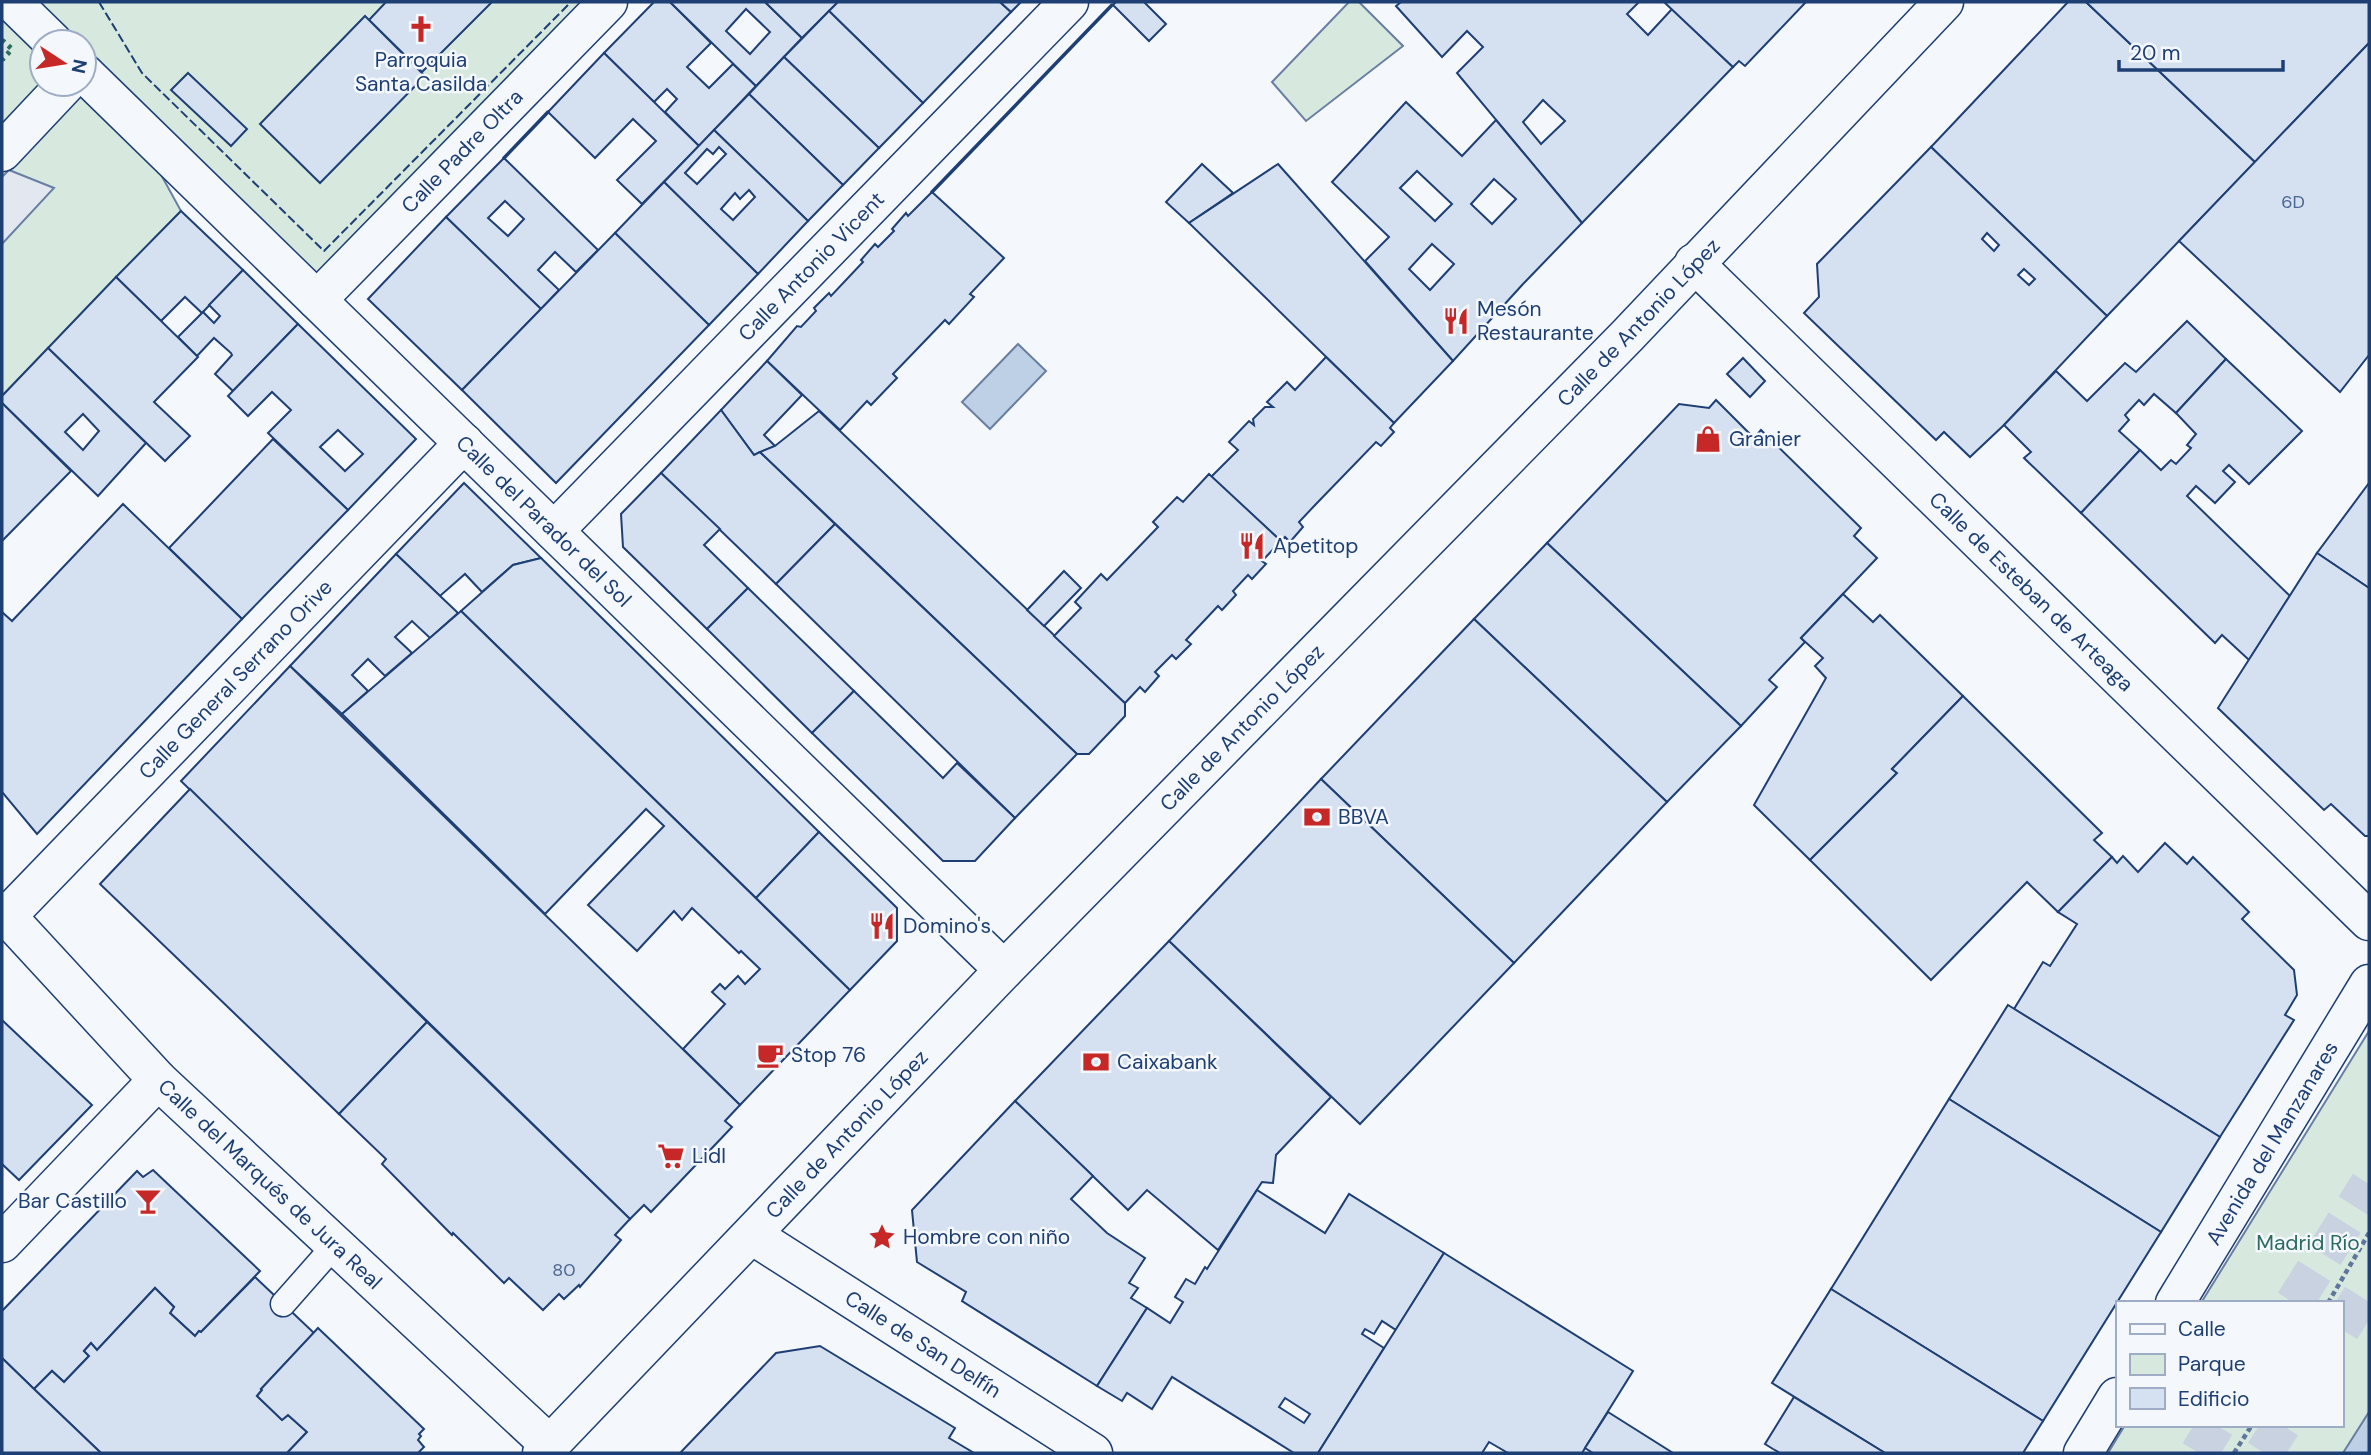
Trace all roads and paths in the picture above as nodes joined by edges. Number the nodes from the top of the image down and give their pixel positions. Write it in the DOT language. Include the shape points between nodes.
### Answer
graph roads {
  1 [pos="12,2"];
  2 [pos="608,2"];
  3 [pos="1069,2"];
  4 [pos="1944,2"];
  5 [pos="39,28"];
  6 [pos="98,86"];
  7 [pos="53,98"];
  8 [pos="2,152"];
  9 [pos="1694,263"];
  10 [pos="317,300"];
  11 [pos="464,443"];
  12 [pos="554,531"];
  13 [pos="4,914"];
  14 [pos="2369,921"];
  15 [pos="1004,970"];
  16 [pos="2369,984"];
  17 [pos="158,1080"];
  18 [pos="7,1226"];
  19 [pos="2369,1233"];
  20 [pos="752,1235"];
  21 [pos="335,1245"];
  22 [pos="2176,1301"];
  23 [pos="2329,1301"];
  24 [pos="283,1304"];
  25 [pos="2116,1399"];
  26 [pos="2251,1427"];
  27 [pos="546,1449"];
  28 [pos="1093,1453"];
  29 [pos="2083,1453"];
  30 [pos="2234,1453"];
  1 -- 5 [label="street"];
  2 -- 10 [label="street, Calle Padre Oltra"];
  3 -- 12 [label="street, Calle Antonio Vicent"];
  4 -- 9 [label="street, Calle de Antonio López"];
  6 -- 10 [label="street, Calle del Parador del Sol"];
  7 -- 8 [label="street"];
  9 -- 14 [label="street, Calle de Esteban de Arteaga"];
  9 -- 15 [label="street, Calle de Antonio López" via="1628,336"];
  10 -- 11 [label="street, Calle del Parador del Sol"];
  11 -- 12 [label="street, Calle del Parador del Sol"];
  11 -- 13 [label="street, Calle General Serrano Orive"];
  12 -- 15 [label="street, Calle del Parador del Sol"];
  13 -- 17 [label="street, Calle del Marqués de Jura Real"];
  15 -- 20 [label="street, Calle de Antonio López"];
  16 -- 22 [label="street, Avenida del Manzanares"];
  17 -- 18 [label="street"];
  17 -- 21 [label="street, Calle del Marqués de Jura Real"];
  19 -- 23 [label="path"];
  20 -- 27 [label="street, Calle de Antonio López"];
  20 -- 28 [label="street, Calle de San Delfín"];
  21 -- 24 [label="lane"];
  21 -- 27 [label="street, Calle del Marqués de Jura Real"];
  25 -- 29 [label="street"];
  26 -- 30 [label="path"];
}
